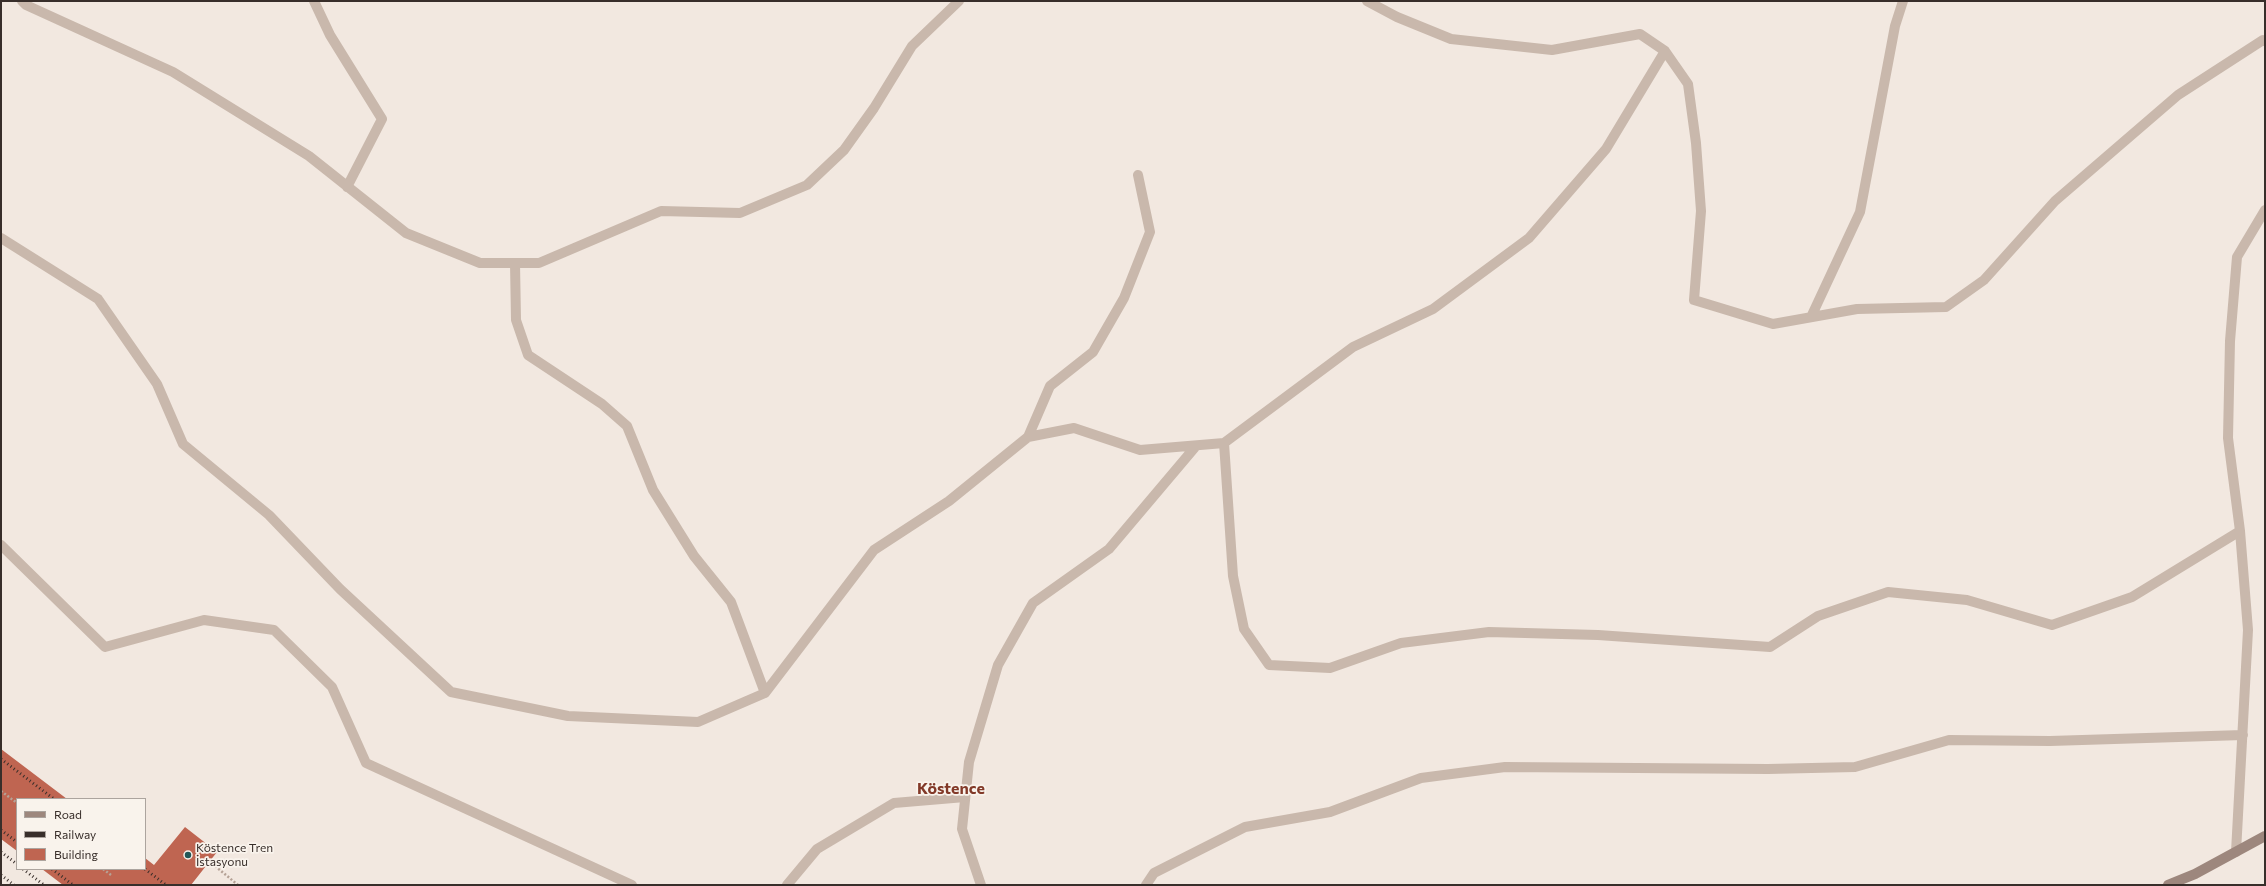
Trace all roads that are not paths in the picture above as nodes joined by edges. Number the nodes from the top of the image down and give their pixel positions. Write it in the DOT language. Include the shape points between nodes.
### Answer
graph roads {
  1 [pos="22,1"];
  2 [pos="314,1"];
  3 [pos="959,1"];
  4 [pos="1368,1"];
  5 [pos="1903,1"];
  6 [pos="2265,41"];
  7 [pos="1665,51"];
  8 [pos="1138,175"];
  9 [pos="347,187"];
  10 [pos="2265,210"];
  11 [pos="1,238"];
  12 [pos="515,263"];
  13 [pos="1811,317"];
  14 [pos="1028,437"];
  15 [pos="1224,443"];
  16 [pos="1196,446"];
  17 [pos="2240,531"];
  18 [pos="1,544"];
  19 [pos="765,693"];
  20 [pos="2243,736"];
  21 [pos="965,797"];
  22 [pos="2265,836"];
  23 [pos="2236,852"];
  24 [pos="632,885"];
  25 [pos="787,885"];
  26 [pos="980,885"];
  27 [pos="1146,885"];
  28 [pos="2168,885"];
  1 -- 9 [label="street" via="173,72 309,156"];
  2 -- 9 [label="street" via="330,35 382,118"];
  3 -- 12 [label="street" via="912,46 874,108 844,150 807,185 740,213 661,211 538,263"];
  4 -- 7 [label="street" via="1397,17 1451,39 1552,50 1640,34"];
  5 -- 13 [label="street" via="1895,26 1860,212"];
  6 -- 13 [label="street" via="2178,95 2055,201 1984,280 1946,307 1857,309"];
  7 -- 13 [label="street" via="1688,84 1696,143 1701,211 1694,300 1773,324"];
  7 -- 15 [label="street" via="1606,149 1529,238 1433,309 1353,347"];
  8 -- 14 [label="street" via="1150,232 1124,298 1093,352 1050,386"];
  9 -- 12 [label="street" via="406,234 480,263"];
  10 -- 17 [label="street" via="2237,257 2230,341 2228,438"];
  11 -- 19 [label="street" via="98,299 157,384 183,444 269,514 340,589 451,692 568,716 698,722"];
  12 -- 19 [label="street" via="516,320 528,355 602,404 627,426 653,490 694,556 731,602"];
  14 -- 16 [label="street" via="1074,428 1140,450"];
  14 -- 19 [label="street" via="949,501 874,550"];
  15 -- 16 [label="street"];
  15 -- 17 [label="street" via="1233,576 1244,629 1269,665 1330,668 1401,643 1489,632 1598,635 1770,647 1818,616 1888,592 1967,600 2052,625 2132,597"];
  16 -- 21 [label="street" via="1109,549 1033,603 998,665 969,762"];
  17 -- 20 [label="street" via="2248,630"];
  18 -- 24 [label="street" via="105,647 204,620 274,630 332,687 366,763"];
  20 -- 23 [label="street"];
  20 -- 27 [label="street" via="2050,741 1949,740 1855,767 1768,769 1505,766 1421,778 1330,812 1245,827 1154,873"];
  21 -- 25 [label="street" via="894,803 817,850"];
  21 -- 26 [label="street" via="962,829"];
  22 -- 23 [label="street"];
  23 -- 28 [label="street"];
}
